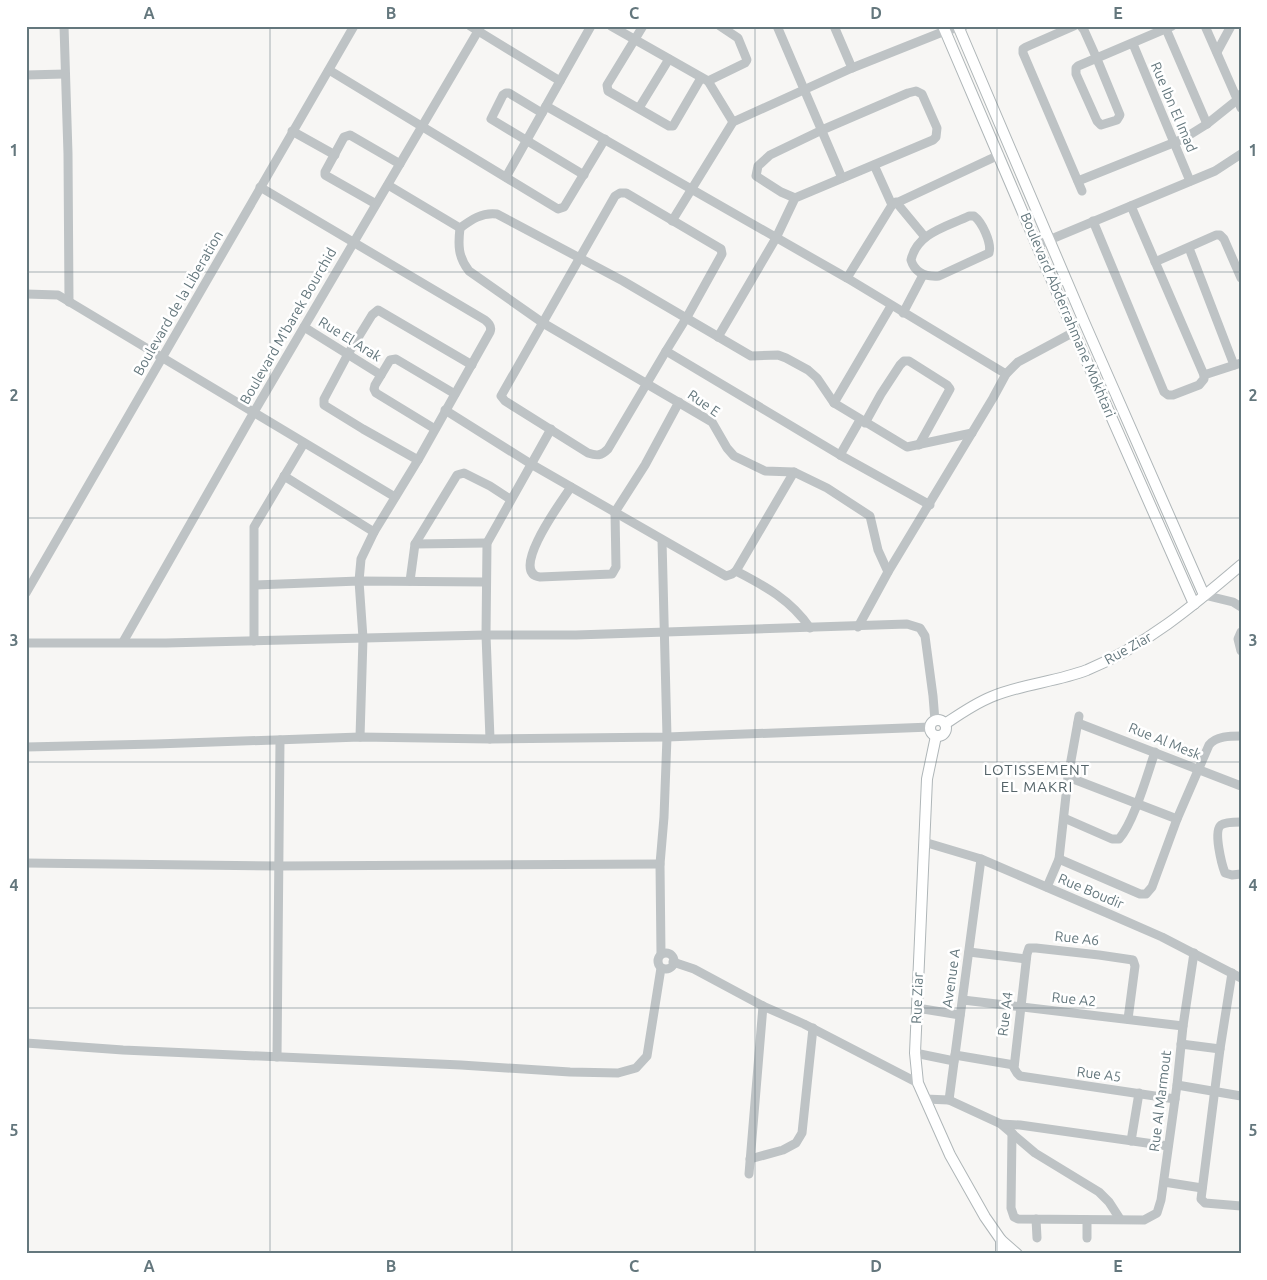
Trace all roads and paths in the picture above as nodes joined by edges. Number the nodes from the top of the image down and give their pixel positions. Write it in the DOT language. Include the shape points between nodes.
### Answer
graph roads {
  1 [pos="64,26"];
  2 [pos="354,26"];
  3 [pos="591,26"];
  4 [pos="611,26"];
  5 [pos="642,26"];
  6 [pos="720,26"];
  7 [pos="777,26"];
  8 [pos="1074,26"];
  9 [pos="1080,26"];
  10 [pos="1205,26"];
  11 [pos="1231,26"];
  12 [pos="837,27"];
  13 [pos="960,27"];
  14 [pos="476,28"];
  15 [pos="944,28"];
  16 [pos="1169,28"];
  17 [pos="1055,30"];
  18 [pos="634,40"];
  19 [pos="1133,44"];
  20 [pos="1217,52"];
  21 [pos="669,59"];
  22 [pos="1097,59"];
  23 [pos="852,68"];
  24 [pos="329,70"];
  25 [pos="65,74"];
  26 [pos="26,75"];
  27 [pos="704,80"];
  28 [pos="560,81"];
  29 [pos="804,88"];
  30 [pos="1240,100"];
  31 [pos="639,108"];
  32 [pos="544,109"];
  33 [pos="733,122"];
  34 [pos="1207,124"];
  35 [pos="422,126"];
  36 [pos="822,130"];
  37 [pos="292,131"];
  38 [pos="605,139"];
  39 [pos="527,140"];
  40 [pos="1174,142"];
  41 [pos="998,154"];
  42 [pos="1241,154"];
  43 [pos="335,155"];
  44 [pos="400,164"];
  45 [pos="874,166"];
  46 [pos="584,175"];
  47 [pos="506,177"];
  48 [pos="842,178"];
  49 [pos="1078,181"];
  50 [pos="1190,181"];
  51 [pos="388,185"];
  52 [pos="260,187"];
  53 [pos="691,189"];
  54 [pos="1082,191"];
  55 [pos="795,198"];
  56 [pos="376,204"];
  57 [pos="894,204"];
  58 [pos="1131,206"];
  59 [pos="672,221"];
  60 [pos="1093,221"];
  61 [pos="460,228"];
  62 [pos="925,236"];
  63 [pos="776,238"];
  64 [pos="1049,240"];
  65 [pos="354,242"];
  66 [pos="1037,245"];
  67 [pos="1189,248"];
  68 [pos="580,258"];
  69 [pos="1155,262"];
  70 [pos="924,275"];
  71 [pos="847,278"];
  72 [pos="1241,278"];
  73 [pos="26,294"];
  74 [pos="69,302"];
  75 [pos="891,306"];
  76 [pos="903,312"];
  77 [pos="687,318"];
  78 [pos="543,323"];
  79 [pos="304,327"];
  80 [pos="1074,332"];
  81 [pos="718,337"];
  82 [pos="666,351"];
  83 [pos="348,354"];
  84 [pos="162,358"];
  85 [pos="1237,364"];
  86 [pos="472,365"];
  87 [pos="381,374"];
  88 [pos="1006,374"];
  89 [pos="1204,375"];
  90 [pos="647,384"];
  91 [pos="455,394"];
  92 [pos="679,402"];
  93 [pos="834,403"];
  94 [pos="445,410"];
  95 [pos="254,412"];
  96 [pos="863,421"];
  97 [pos="1130,428"];
  98 [pos="435,429"];
  99 [pos="550,429"];
  100 [pos="972,432"];
  101 [pos="1118,433"];
  102 [pos="304,443"];
  103 [pos="919,445"];
  104 [pos="840,455"];
  105 [pos="418,460"];
  106 [pos="531,464"];
  107 [pos="794,472"];
  108 [pos="284,476"];
  109 [pos="1154,481"];
  110 [pos="571,487"];
  111 [pos="1141,487"];
  112 [pos="395,497"];
  113 [pos="510,499"];
  114 [pos="930,505"];
  115 [pos="615,512"];
  116 [pos="374,532"];
  117 [pos="662,540"];
  118 [pos="487,543"];
  119 [pos="415,544"];
  120 [pos="1241,565"];
  121 [pos="736,570"];
  122 [pos="888,572"];
  123 [pos="360,581"];
  124 [pos="410,581"];
  125 [pos="485,582"];
  126 [pos="255,585"];
  127 [pos="26,593"];
  128 [pos="1204,595"];
  129 [pos="1194,604"];
  130 [pos="1238,604"];
  131 [pos="858,627"];
  132 [pos="810,628"];
  133 [pos="664,631"];
  134 [pos="1241,632"];
  135 [pos="486,635"];
  136 [pos="363,638"];
  137 [pos="254,641"];
  138 [pos="122,642"];
  139 [pos="26,643"];
  140 [pos="1241,651"];
  141 [pos="937,727"];
  142 [pos="1241,736"];
  143 [pos="360,737"];
  144 [pos="667,737"];
  145 [pos="490,739"];
  146 [pos="280,740"];
  147 [pos="26,747"];
  148 [pos="1155,752"];
  149 [pos="1198,770"];
  150 [pos="1068,777"];
  151 [pos="1241,786"];
  152 [pos="1136,804"];
  153 [pos="1064,818"];
  154 [pos="1177,819"];
  155 [pos="1241,822"];
  156 [pos="924,842"];
  157 [pos="1059,859"];
  158 [pos="981,860"];
  159 [pos="26,863"];
  160 [pos="660,864"];
  161 [pos="280,866"];
  162 [pos="1241,874"];
  163 [pos="1047,887"];
  164 [pos="969,952"];
  165 [pos="1194,953"];
  166 [pos="661,954"];
  167 [pos="1026,956"];
  168 [pos="673,962"];
  169 [pos="661,968"];
  170 [pos="1237,975"];
  171 [pos="963,1000"];
  172 [pos="763,1006"];
  173 [pos="1020,1007"];
  174 [pos="917,1008"];
  175 [pos="960,1015"];
  176 [pos="1128,1019"];
  177 [pos="1182,1026"];
  178 [pos="812,1028"];
  179 [pos="26,1044"];
  180 [pos="1180,1044"];
  181 [pos="1220,1049"];
  182 [pos="915,1054"];
  183 [pos="278,1057"];
  184 [pos="954,1058"];
  185 [pos="1014,1065"];
  186 [pos="918,1083"];
  187 [pos="1177,1085"];
  188 [pos="1214,1091"];
  189 [pos="1139,1093"];
  190 [pos="1241,1096"];
  191 [pos="924,1099"];
  192 [pos="1175,1099"];
  193 [pos="949,1100"];
  194 [pos="1001,1124"];
  195 [pos="1012,1133"];
  196 [pos="1131,1141"];
  197 [pos="1168,1146"];
  198 [pos="750,1159"];
  199 [pos="749,1174"];
  200 [pos="1164,1182"];
  201 [pos="1202,1188"];
  202 [pos="1241,1206"];
  203 [pos="1036,1219"];
  204 [pos="1120,1219"];
  205 [pos="1087,1220"];
  206 [pos="1036,1238"];
  207 [pos="1087,1238"];
  208 [pos="1001,1240"];
  209 [pos="1001,1254"];
  210 [pos="1017,1254"];
  1 -- 25 [label="street"];
  2 -- 24 [label="street, Boulevard de la Liberation"];
  3 -- 28 [label="street"];
  4 -- 18 [label="street"];
  5 -- 18 [label="street"];
  6 -- 27 [label="street" via="738,38 747,60"];
  7 -- 29 [label="street"];
  8 -- 17 [label="street"];
  9 -- 22 [label="street"];
  10 -- 20 [label="street"];
  11 -- 20 [label="street"];
  12 -- 23 [label="street"];
  13 -- 15 [label="street"];
  13 -- 64 [label="main road, Boulevard Abderrahmane Mokhtari"];
  14 -- 28 [label="street"];
  14 -- 35 [label="street, Boulevard M'barek Bourchid"];
  15 -- 23 [label="street"];
  15 -- 41 [label="main road, Boulevard Abderrahmane Mokhtari"];
  16 -- 19 [label="street"];
  16 -- 34 [label="street"];
  17 -- 49 [label="street" via="1026,47 1023,53"];
  18 -- 21 [label="street"];
  18 -- 31 [label="street" via="606,88"];
  19 -- 22 [label="street"];
  19 -- 40 [label="street, Rue Ibn El Imad"];
  20 -- 30 [label="street"];
  21 -- 27 [label="street"];
  21 -- 31 [label="street"];
  22 -- 22 [label="street" via="1078,66 1075,71 1101,125 1120,116"];
  23 -- 29 [label="street"];
  24 -- 35 [label="street"];
  24 -- 37 [label="street, Boulevard de la Liberation"];
  25 -- 26 [label="street"];
  25 -- 74 [label="street"];
  27 -- 31 [label="street" via="673,126"];
  27 -- 33 [label="street"];
  28 -- 32 [label="street"];
  29 -- 33 [label="street"];
  29 -- 36 [label="street"];
  30 -- 34 [label="street"];
  32 -- 38 [label="street"];
  32 -- 39 [label="street"];
  32 -- 39 [label="street" via="510,93 503,95 492,120"];
  33 -- 53 [label="street"];
  34 -- 40 [label="street"];
  35 -- 44 [label="street, Boulevard M'barek Bourchid"];
  35 -- 47 [label="street"];
  36 -- 45 [label="street" via="908,93 920,92 937,128 936,137"];
  36 -- 48 [label="street"];
  36 -- 55 [label="street" via="770,155 756,170 759,179"];
  37 -- 43 [label="street"];
  37 -- 52 [label="street, Boulevard de la Liberation"];
  38 -- 46 [label="street"];
  38 -- 53 [label="street"];
  39 -- 46 [label="street"];
  39 -- 47 [label="street"];
  40 -- 49 [label="street"];
  40 -- 50 [label="street, Rue Ibn El Imad"];
  41 -- 57 [label="street"];
  41 -- 66 [label="main road, Boulevard Abderrahmane Mokhtari"];
  42 -- 50 [label="street" via="1215,171"];
  43 -- 44 [label="street" via="344,137 350,135"];
  43 -- 56 [label="street" via="326,175"];
  44 -- 51 [label="street, Boulevard M'barek Bourchid"];
  45 -- 48 [label="street"];
  45 -- 57 [label="street"];
  46 -- 47 [label="street" via="560,209"];
  48 -- 55 [label="street"];
  49 -- 54 [label="street"];
  50 -- 58 [label="street"];
  51 -- 56 [label="street, Boulevard M'barek Bourchid"];
  51 -- 61 [label="street"];
  52 -- 65 [label="street"];
  52 -- 84 [label="street, Boulevard de la Liberation"];
  53 -- 59 [label="street"];
  53 -- 63 [label="street"];
  55 -- 63 [label="street"];
  56 -- 65 [label="street, Boulevard M'barek Bourchid"];
  57 -- 62 [label="street"];
  57 -- 71 [label="street"];
  58 -- 60 [label="street"];
  58 -- 69 [label="street"];
  59 -- 68 [label="street" via="620,192"];
  59 -- 77 [label="street" via="722,252"];
  60 -- 64 [label="street"];
  60 -- 89 [label="street" via="1164,392 1173,395 1199,385"];
  61 -- 68 [label="street" via="480,216 497,214"];
  61 -- 78 [label="street, Rue E" via="459,254 469,271"];
  62 -- 70 [label="street" via="910,260 917,272"];
  62 -- 70 [label="street" via="973,216 982,228 990,251 939,276"];
  63 -- 71 [label="street"];
  63 -- 81 [label="street"];
  64 -- 66 [label="street"];
  64 -- 97 [label="main road, Boulevard Abderrahmane Mokhtari"];
  65 -- 79 [label="street, Boulevard M'barek Bourchid"];
  65 -- 86 [label="street" via="489,324 490,332"];
  66 -- 80 [label="main road, Boulevard Abderrahmane Mokhtari"];
  67 -- 69 [label="street"];
  67 -- 72 [label="street" via="1216,235 1222,236"];
  67 -- 85 [label="street"];
  68 -- 77 [label="street"];
  68 -- 78 [label="street"];
  69 -- 89 [label="street"];
  70 -- 76 [label="street"];
  71 -- 75 [label="street"];
  73 -- 74 [label="street" via="54,294"];
  74 -- 84 [label="street"];
  75 -- 76 [label="street"];
  75 -- 93 [label="street"];
  76 -- 88 [label="street"];
  77 -- 81 [label="street"];
  77 -- 82 [label="street"];
  78 -- 90 [label="street, Rue E"];
  78 -- 99 [label="street" via="501,396"];
  79 -- 83 [label="street, Rue El Arak"];
  79 -- 95 [label="street, Boulevard M'barek Bourchid"];
  80 -- 88 [label="street" via="1018,362"];
  80 -- 101 [label="main road, Boulevard Abderrahmane Mokhtari"];
  81 -- 93 [label="street" via="751,356 778,355 808,370"];
  82 -- 90 [label="street"];
  82 -- 104 [label="street"];
  83 -- 86 [label="street" via="378,310"];
  83 -- 87 [label="street, Rue El Arak"];
  83 -- 105 [label="street" via="324,399 324,405"];
  84 -- 95 [label="street"];
  84 -- 127 [label="street, Boulevard de la Liberation"];
  85 -- 89 [label="street"];
  86 -- 91 [label="street"];
  87 -- 91 [label="street" via="390,360 396,358"];
  87 -- 98 [label="street" via="374,387 376,393"];
  88 -- 100 [label="street"];
  90 -- 92 [label="street, Rue E"];
  90 -- 99 [label="street" via="602,455 588,453"];
  91 -- 94 [label="street"];
  92 -- 107 [label="street, Rue E" via="712,422 734,456 765,471"];
  92 -- 115 [label="street"];
  93 -- 96 [label="street"];
  94 -- 98 [label="street"];
  94 -- 106 [label="street"];
  95 -- 102 [label="street"];
  95 -- 138 [label="street, Boulevard M'barek Bourchid"];
  96 -- 103 [label="street" via="907,447"];
  96 -- 103 [label="street" via="900,365 909,361 950,389"];
  96 -- 104 [label="street"];
  97 -- 101 [label="main road"];
  97 -- 109 [label="main road, Boulevard Abderrahmane Mokhtari"];
  98 -- 105 [label="street"];
  99 -- 106 [label="street"];
  100 -- 103 [label="street"];
  100 -- 114 [label="street"];
  101 -- 111 [label="main road, Boulevard Abderrahmane Mokhtari"];
  102 -- 108 [label="street"];
  102 -- 112 [label="street"];
  104 -- 114 [label="street"];
  105 -- 112 [label="street"];
  106 -- 110 [label="street"];
  106 -- 113 [label="street"];
  107 -- 121 [label="street"];
  107 -- 122 [label="street, Rue E" via="827,488 870,516 878,550"];
  108 -- 116 [label="street"];
  108 -- 126 [label="street" via="254,527"];
  109 -- 111 [label="main road"];
  109 -- 128 [label="main road, Boulevard Abderrahmane Mokhtari"];
  110 -- 115 [label="street"];
  110 -- 115 [label="street" via="535,545 530,562 534,576 614,573"];
  111 -- 129 [label="main road, Boulevard Abderrahmane Mokhtari"];
  112 -- 116 [label="street"];
  113 -- 118 [label="street"];
  113 -- 119 [label="street" via="468,474 459,474"];
  114 -- 122 [label="street"];
  115 -- 117 [label="street"];
  116 -- 123 [label="street" via="361,559"];
  117 -- 121 [label="street" via="722,575 730,575"];
  117 -- 133 [label="street"];
  118 -- 119 [label="street"];
  118 -- 125 [label="street"];
  119 -- 124 [label="street"];
  120 -- 128 [label="main road, Rue Ziar"];
  121 -- 132 [label="street" via="794,606"];
  122 -- 131 [label="street"];
  123 -- 124 [label="street"];
  123 -- 126 [label="street"];
  123 -- 136 [label="street"];
  124 -- 125 [label="street"];
  125 -- 135 [label="street"];
  126 -- 137 [label="street"];
  128 -- 129 [label="main road, Rue Ziar"];
  128 -- 130 [label="street"];
  129 -- 141 [label="main road, Rue Ziar" via="1110,660 991,697"];
  131 -- 132 [label="street"];
  131 -- 141 [label="street" via="907,624 922,630"];
  132 -- 133 [label="street"];
  133 -- 135 [label="street"];
  133 -- 144 [label="street"];
  134 -- 140 [label="street" via="1238,639"];
  135 -- 136 [label="street"];
  135 -- 145 [label="street"];
  136 -- 137 [label="street"];
  136 -- 143 [label="street"];
  137 -- 138 [label="street"];
  138 -- 139 [label="street"];
  141 -- 144 [label="street"];
  141 -- 156 [label="main road, Rue Ziar" via="927,779"];
  142 -- 149 [label="street" via="1212,741"];
  143 -- 145 [label="street"];
  143 -- 146 [label="street"];
  144 -- 145 [label="street"];
  144 -- 160 [label="street"];
  146 -- 147 [label="street"];
  146 -- 161 [label="street"];
  148 -- 149 [label="street, Rue Al Mesk"];
  148 -- 150 [label="street, Rue Al Mesk" via="1079,719"];
  148 -- 152 [label="street"];
  149 -- 151 [label="street, Rue Al Mesk"];
  149 -- 154 [label="street"];
  150 -- 152 [label="street"];
  150 -- 153 [label="street"];
  152 -- 153 [label="street" via="1118,840"];
  152 -- 154 [label="street"];
  153 -- 157 [label="street"];
  154 -- 157 [label="street" via="1152,888 1146,894"];
  155 -- 162 [label="street" via="1222,824 1217,832 1225,873"];
  156 -- 158 [label="street, Rue Boudir"];
  156 -- 174 [label="main road, Rue Ziar"];
  157 -- 163 [label="street"];
  158 -- 163 [label="street, Rue Boudir"];
  158 -- 164 [label="street, Avenue A"];
  159 -- 161 [label="street"];
  160 -- 161 [label="street"];
  160 -- 166 [label="street"];
  161 -- 183 [label="street"];
  163 -- 165 [label="street, Rue Boudir"];
  164 -- 167 [label="street, Rue A6"];
  164 -- 171 [label="street, Avenue A"];
  165 -- 170 [label="street, Rue Boudir"];
  165 -- 177 [label="street, Rue Al Marmout"];
  166 -- 168 [label="street" via="670,954"];
  166 -- 169 [label="street" via="658,960"];
  167 -- 173 [label="street, Rue A4"];
  167 -- 176 [label="street, Rue A6" via="1029,949 1036,948 1134,961"];
  168 -- 169 [label="street" via="668,969"];
  168 -- 172 [label="street" via="694,969"];
  169 -- 183 [label="street" via="648,1052 640,1064 629,1071 570,1072"];
  170 -- 181 [label="street"];
  171 -- 173 [label="street, Rue A2"];
  171 -- 175 [label="street, Avenue A"];
  172 -- 178 [label="street"];
  172 -- 198 [label="street"];
  173 -- 176 [label="street, Rue A2"];
  173 -- 185 [label="street, Rue A4"];
  174 -- 175 [label="street"];
  174 -- 182 [label="main road, Rue Ziar"];
  175 -- 184 [label="street, Avenue A"];
  176 -- 177 [label="street, Rue A2"];
  177 -- 180 [label="street, Rue Al Marmout"];
  178 -- 186 [label="street"];
  178 -- 198 [label="street" via="802,1132 796,1143 783,1150"];
  179 -- 183 [label="street"];
  180 -- 181 [label="street"];
  180 -- 187 [label="street, Rue Al Marmout"];
  181 -- 188 [label="street"];
  182 -- 184 [label="street"];
  182 -- 186 [label="main road, Rue Ziar"];
  184 -- 185 [label="street"];
  184 -- 193 [label="street, Avenue A"];
  185 -- 189 [label="street, Rue A5" via="1020,1076"];
  186 -- 191 [label="main road, Rue Ziar"];
  187 -- 188 [label="street"];
  187 -- 192 [label="street, Rue Al Marmout"];
  188 -- 190 [label="street"];
  188 -- 201 [label="street"];
  189 -- 192 [label="street, Rue A5"];
  189 -- 196 [label="street"];
  191 -- 193 [label="street"];
  191 -- 208 [label="main road, Rue Ziar" via="958,1170"];
  192 -- 197 [label="street, Rue Al Marmout"];
  193 -- 194 [label="street"];
  194 -- 195 [label="street"];
  194 -- 196 [label="street"];
  195 -- 203 [label="street, Rue Al Marmout" via="1012,1213 1018,1219"];
  195 -- 204 [label="street" via="1035,1153 1099,1192"];
  196 -- 197 [label="street"];
  197 -- 200 [label="street, Rue Al Marmout"];
  198 -- 199 [label="street"];
  200 -- 201 [label="street"];
  200 -- 204 [label="street, Rue Al Marmout" via="1157,1213 1144,1220"];
  201 -- 202 [label="street" via="1201,1199 1205,1203"];
  203 -- 205 [label="street, Rue Al Marmout"];
  203 -- 206 [label="street"];
  204 -- 205 [label="street, Rue Al Marmout"];
  205 -- 207 [label="street"];
  208 -- 209 [label="main road"];
  208 -- 210 [label="main road, Rue Ziar"];
}
